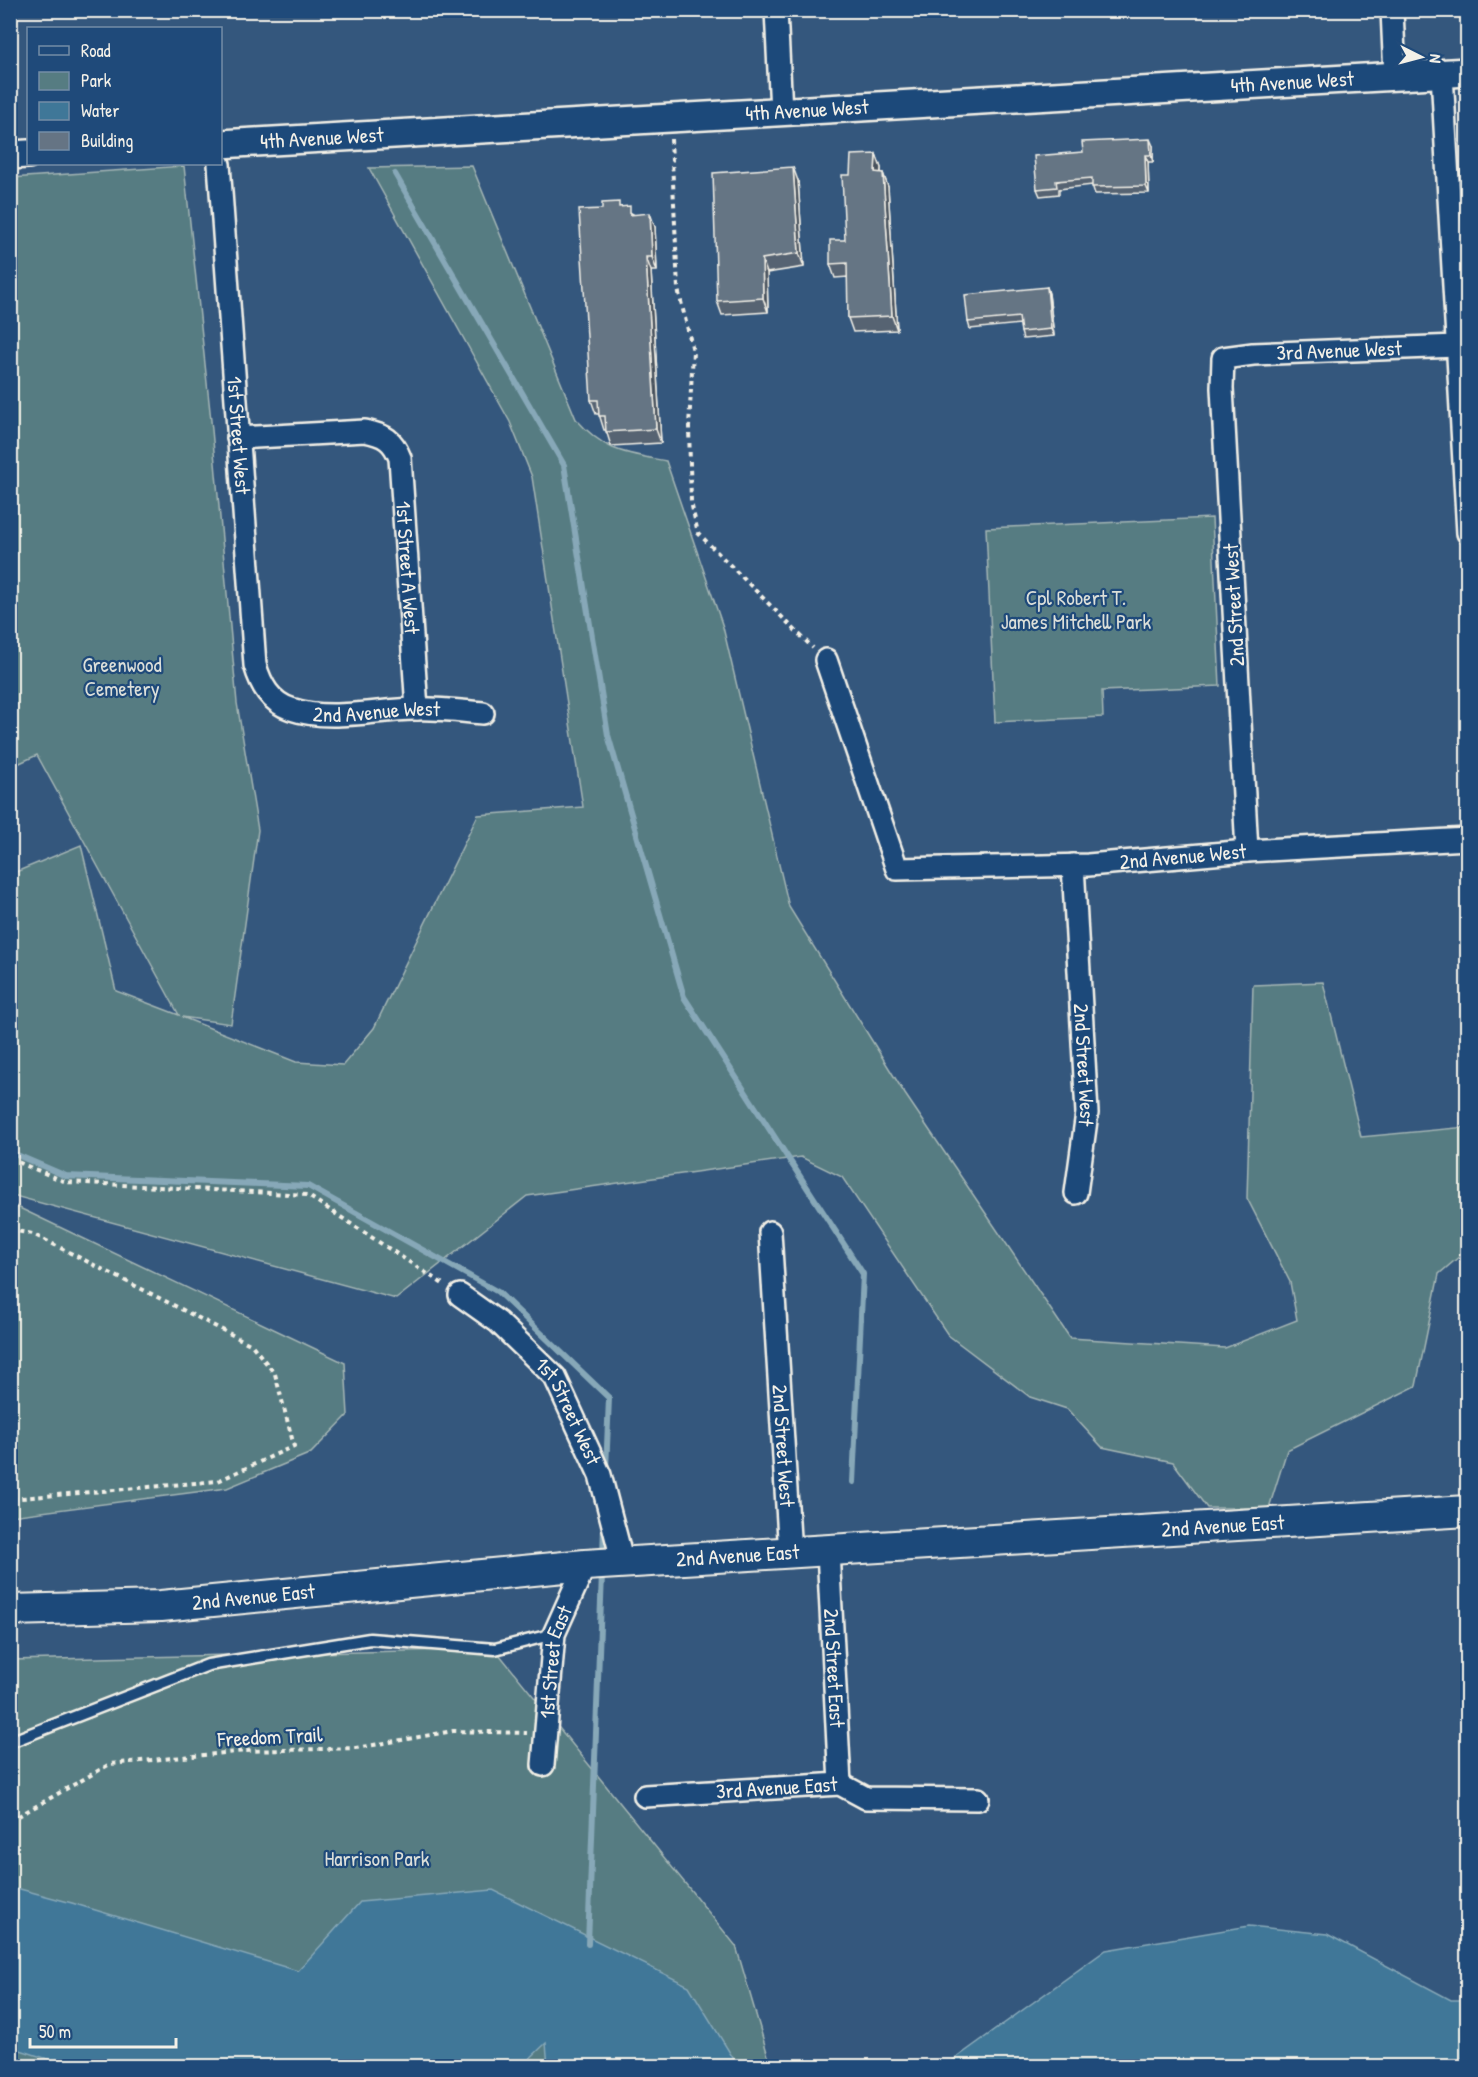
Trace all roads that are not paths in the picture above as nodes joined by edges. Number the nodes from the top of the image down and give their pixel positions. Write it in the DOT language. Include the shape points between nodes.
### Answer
graph roads {
  1 [pos="776,10"];
  2 [pos="1392,10"];
  3 [pos="1455,73"];
  4 [pos="1395,76"];
  5 [pos="781,111"];
  6 [pos="222,144"];
  7 [pos="27,154"];
  8 [pos="10,155"];
  9 [pos="219,165"];
  10 [pos="1457,346"];
  11 [pos="1223,358"];
  12 [pos="238,438"];
  13 [pos="1467,533"];
  14 [pos="826,660"];
  15 [pos="274,699"];
  16 [pos="417,709"];
  17 [pos="483,713"];
  18 [pos="1467,839"];
  19 [pos="1247,851"];
  20 [pos="1073,865"];
  21 [pos="1076,1193"];
  22 [pos="770,1232"];
  23 [pos="460,1295"];
  24 [pos="1467,1511"];
  25 [pos="828,1551"];
  26 [pos="790,1554"];
  27 [pos="623,1563"];
  28 [pos="585,1566"];
  29 [pos="10,1610"];
  30 [pos="554,1634"];
  31 [pos="10,1742"];
  32 [pos="543,1765"];
  33 [pos="840,1784"];
  34 [pos="645,1796"];
  35 [pos="978,1799"];
  1 -- 5 [label="street"];
  2 -- 4 [label="street"];
  3 -- 4 [label="street, 4th Avenue West"];
  3 -- 10 [label="street"];
  4 -- 5 [label="street, 4th Avenue West"];
  5 -- 6 [label="street, 4th Avenue West"];
  7 -- 8 [label="street"];
  9 -- 12 [label="street, 1st Street West"];
  10 -- 11 [label="street, 3rd Avenue West"];
  10 -- 13 [label="street"];
  11 -- 19 [label="street, 2nd Street West"];
  12 -- 15 [label="street, 1st Street West" via="255,665 262,687"];
  12 -- 16 [label="street, 1st Street A West" via="365,431 394,442 400,458"];
  14 -- 20 [label="street, 2nd Avenue West" via="897,868"];
  15 -- 16 [label="street, 2nd Avenue West" via="290,709 324,714"];
  16 -- 17 [label="street, 2nd Avenue West"];
  18 -- 19 [label="street, 2nd Avenue West"];
  19 -- 20 [label="street, 2nd Avenue West"];
  20 -- 21 [label="street, 2nd Street West" via="1087,1113"];
  22 -- 26 [label="street, 2nd Street West"];
  23 -- 27 [label="street, 1st Street West" via="498,1322 555,1377 600,1475"];
  24 -- 25 [label="main road, 2nd Avenue East"];
  25 -- 26 [label="main road, 2nd Avenue East"];
  25 -- 33 [label="street, 2nd Street East"];
  26 -- 27 [label="main road, 2nd Avenue East"];
  27 -- 28 [label="main road, 2nd Avenue East"];
  28 -- 29 [label="main road, 2nd Avenue East" via="161,1606"];
  28 -- 30 [label="street, 1st Street East"];
  30 -- 31 [label="lane" via="495,1649 370,1639 208,1665"];
  30 -- 32 [label="street, 1st Street East"];
  33 -- 34 [label="street, 3rd Avenue East"];
  33 -- 35 [label="street, 3rd Avenue East" via="866,1798"];
}
